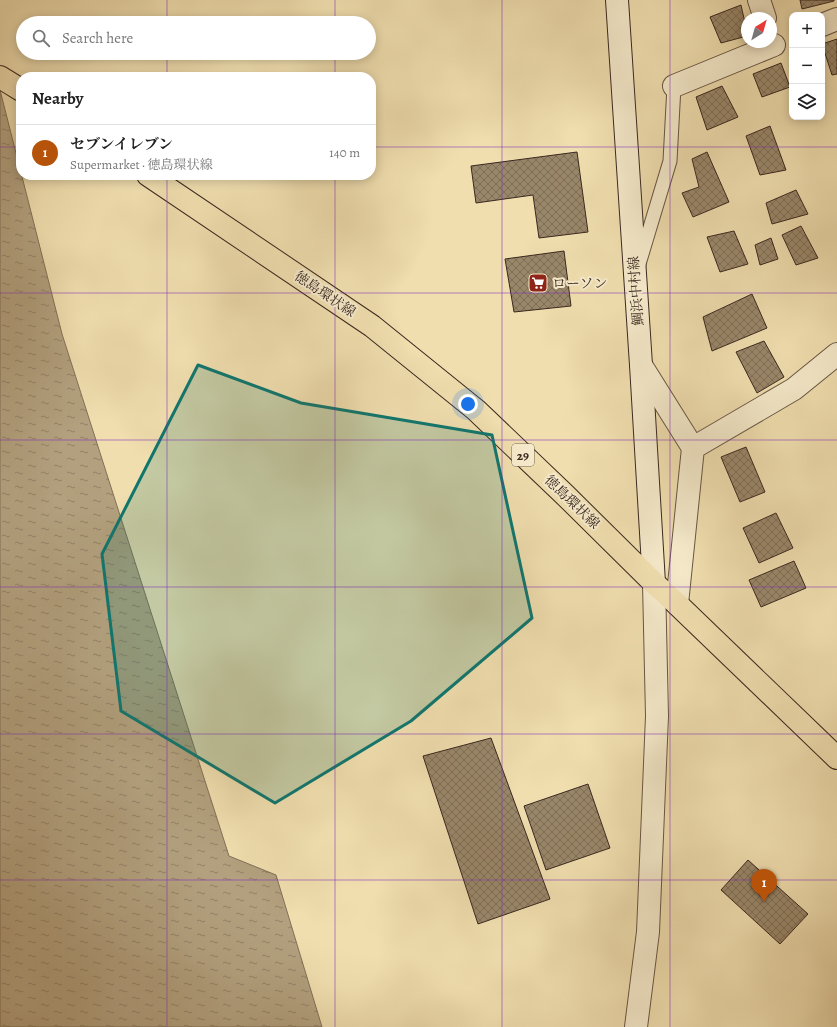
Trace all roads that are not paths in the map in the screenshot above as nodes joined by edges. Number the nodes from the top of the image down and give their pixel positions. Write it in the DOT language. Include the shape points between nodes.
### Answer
graph roads {
  1 [pos="617,0"];
  2 [pos="759,0"];
  3 [pos="763,12"];
  4 [pos="837,19"];
  5 [pos="825,24"];
  6 [pos="779,39"];
  7 [pos="0,76"];
  8 [pos="674,86"];
  9 [pos="16,87"];
  10 [pos="156,180"];
  11 [pos="636,277"];
  12 [pos="837,354"];
  13 [pos="641,365"];
  14 [pos="693,448"];
  15 [pos="654,583"];
  16 [pos="677,604"];
  17 [pos="837,758"];
  18 [pos="636,1027"];
  1 -- 11 [label="street, 鯛浜中村線"];
  2 -- 3 [label="street"];
  4 -- 5 [label="street"];
  6 -- 8 [label="street"];
  7 -- 9 [label="main road"];
  8 -- 11 [label="lane" via="670,161"];
  10 -- 15 [label="main road, 徳島環状線 / 29" via="372,326 476,410"];
  11 -- 13 [label="street, 鯛浜中村線"];
  12 -- 14 [label="street" via="794,389"];
  13 -- 14 [label="street"];
  13 -- 15 [label="street, 鯛浜中村線"];
  14 -- 16 [label="street"];
  15 -- 16 [label="main road, 徳島環状線 / 29"];
  15 -- 18 [label="street, 鯛浜中村線" via="657,723 648,932"];
  16 -- 17 [label="main road, 徳島環状線 / 29"];
}
